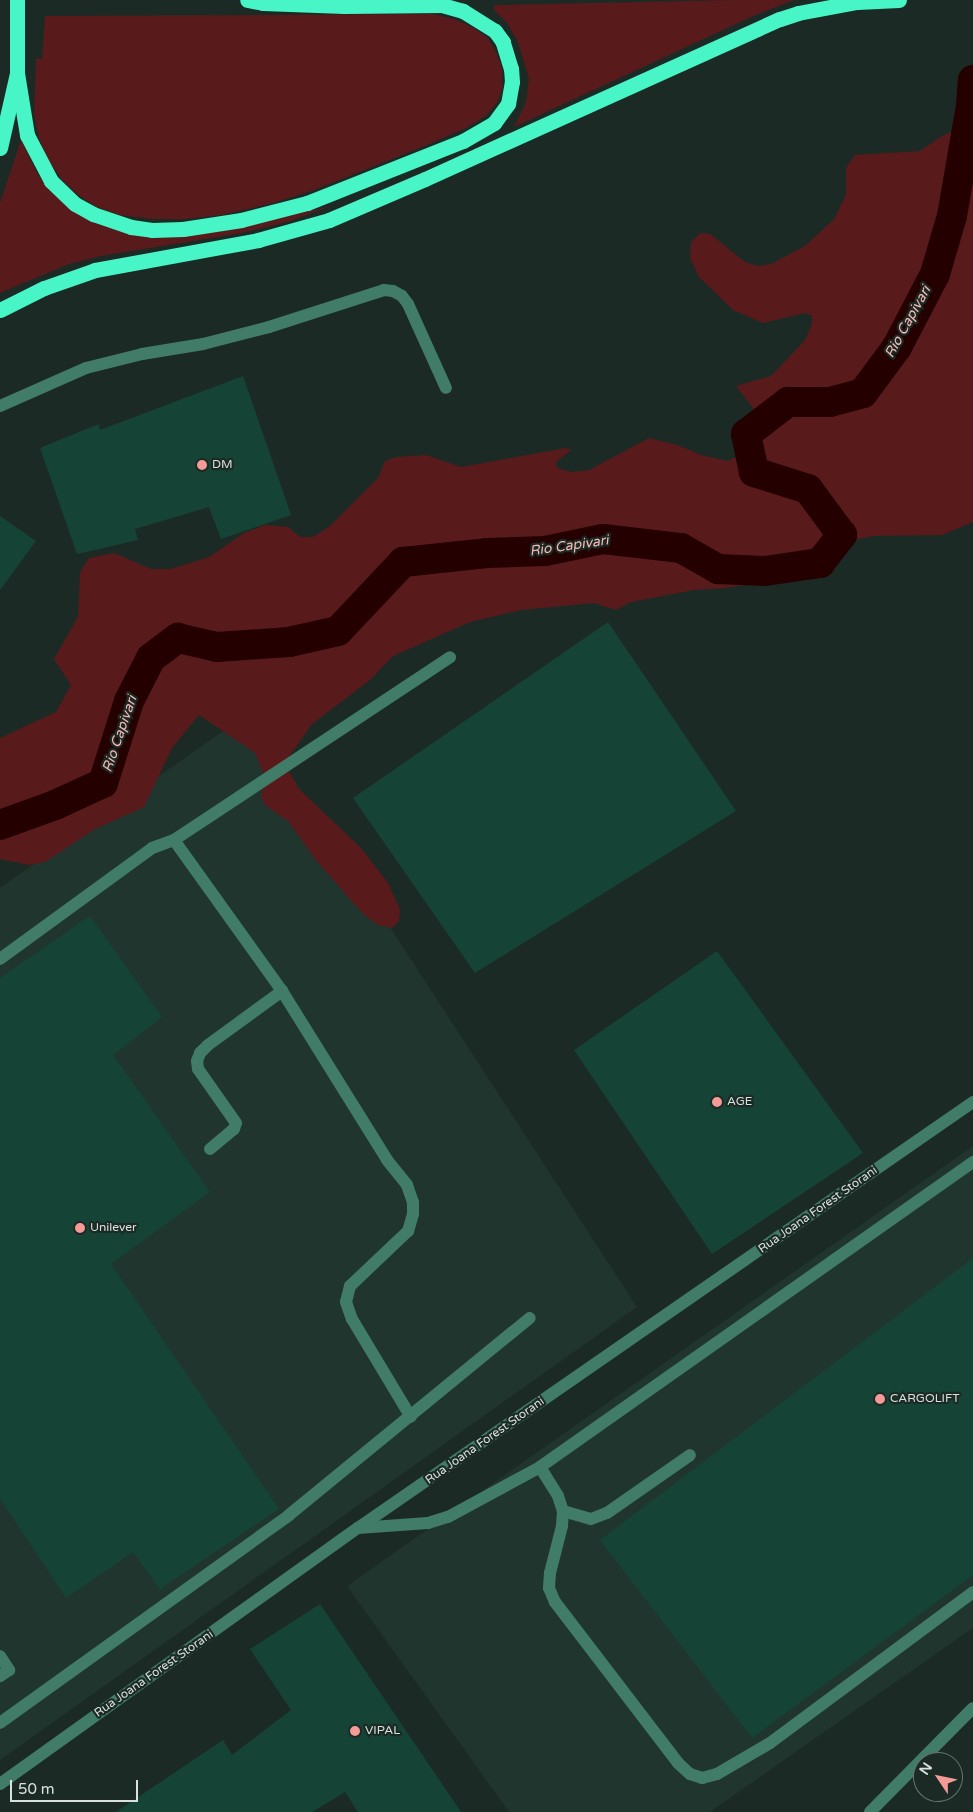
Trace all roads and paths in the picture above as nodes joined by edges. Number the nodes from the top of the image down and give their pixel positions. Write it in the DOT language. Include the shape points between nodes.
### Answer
graph roads {
  1 [pos="16,0"];
  2 [pos="246,0"];
  3 [pos="899,0"];
  4 [pos="17,73"];
  5 [pos="0,148"];
  6 [pos="0,310"];
  7 [pos="446,388"];
  8 [pos="0,406"];
  9 [pos="450,657"];
  10 [pos="174,840"];
  11 [pos="0,959"];
  12 [pos="282,991"];
  13 [pos="973,1102"];
  14 [pos="210,1149"];
  15 [pos="973,1162"];
  16 [pos="530,1318"];
  17 [pos="411,1417"];
  18 [pos="690,1455"];
  19 [pos="540,1466"];
  20 [pos="563,1511"];
  21 [pos="358,1528"];
  22 [pos="973,1592"];
  23 [pos="0,1656"];
  24 [pos="0,1676"];
  25 [pos="973,1708"];
  26 [pos="0,1723"];
  27 [pos="0,1784"];
  28 [pos="870,1812"];
  1 -- 4 [label="highway"];
  2 -- 4 [label="highway" via="344,6 442,6 464,11 496,31 503,42 511,69 508,104 494,123 463,141 307,204 241,220 152,230 131,227 93,214 69,199 51,181 27,135"];
  3 -- 6 [label="highway" via="857,2 798,12 329,220 258,240 95,270 44,288"];
  4 -- 5 [label="highway"];
  7 -- 8 [label="lane" via="408,304 394,291 384,290 203,344 86,368"];
  9 -- 10 [label="lane"];
  10 -- 11 [label="lane" via="152,848"];
  10 -- 12 [label="lane"];
  12 -- 14 [label="lane" via="200,1053 198,1070 236,1123 234,1129"];
  12 -- 17 [label="lane" via="387,1160 407,1185 413,1202 414,1214 408,1230 350,1286 346,1302 352,1319"];
  13 -- 21 [label="lane, Rua Joana Forest Storani"];
  15 -- 19 [label="lane"];
  16 -- 17 [label="lane"];
  17 -- 26 [label="lane" via="289,1515"];
  18 -- 20 [label="lane" via="607,1513 591,1519"];
  19 -- 20 [label="lane"];
  19 -- 21 [label="lane" via="448,1517 428,1523"];
  20 -- 22 [label="lane" via="550,1573 549,1588 555,1602 678,1763 690,1774 702,1778 717,1774 770,1743"];
  21 -- 27 [label="lane, Rua Joana Forest Storani"];
  23 -- 24 [label="lane" via="9,1670"];
  25 -- 28 [label="lane"];
}
